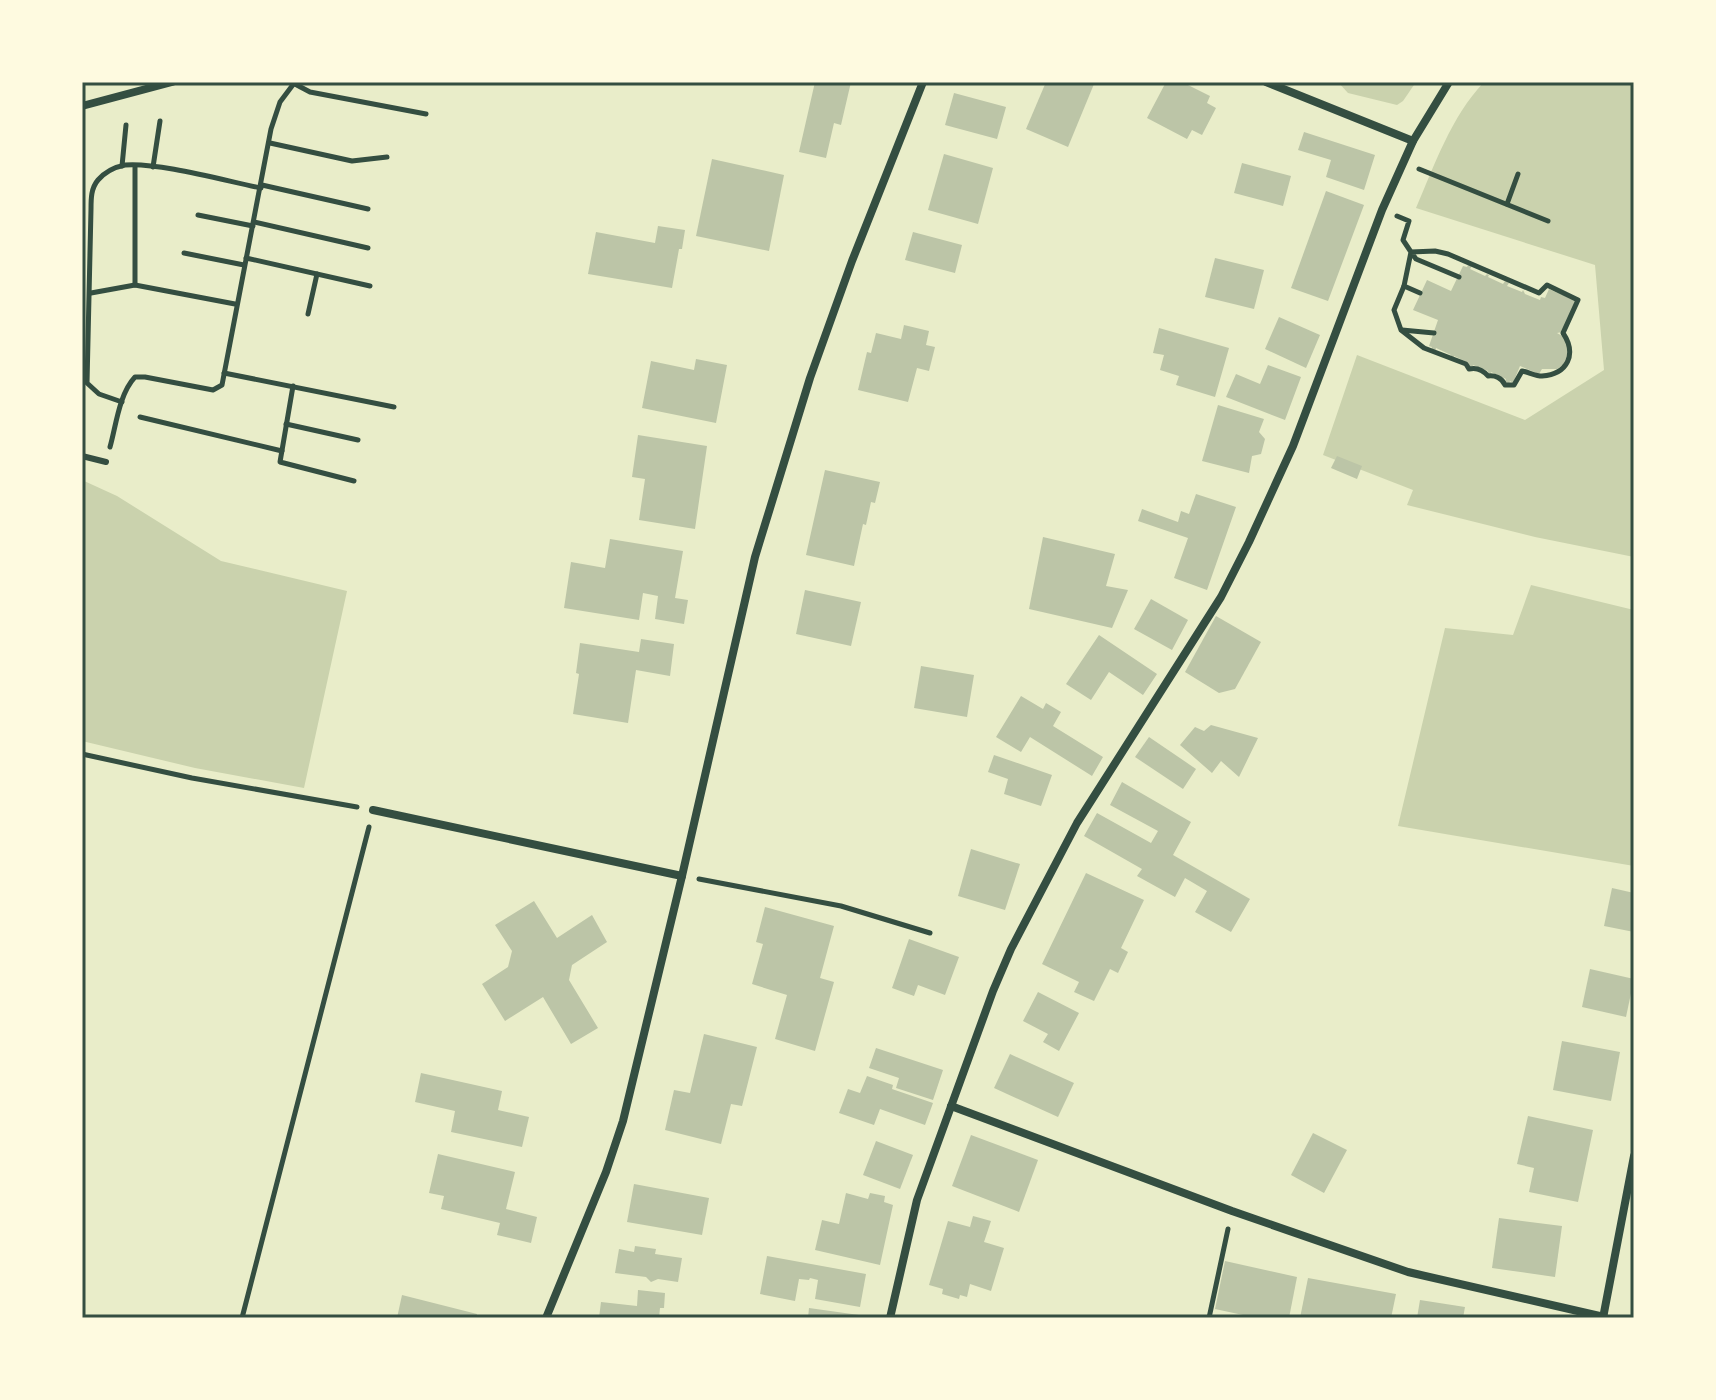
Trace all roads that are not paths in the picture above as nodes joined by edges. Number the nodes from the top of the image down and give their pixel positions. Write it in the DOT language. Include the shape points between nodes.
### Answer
graph roads {
  1 [pos="172,82"];
  2 [pos="923,82"];
  3 [pos="1266,82"];
  4 [pos="1449,82"];
  5 [pos="82,106"];
  6 [pos="1413,141"];
  7 [pos="82,456"];
  8 [pos="106,462"];
  9 [pos="373,810"];
  10 [pos="682,876"];
  11 [pos="951,1106"];
  12 [pos="1634,1156"];
  13 [pos="1604,1317"];
  14 [pos="546,1318"];
  15 [pos="890,1318"];
  1 -- 5 [label="street"];
  2 -- 10 [label="street" via="810,378 760,542"];
  3 -- 6 [label="street"];
  4 -- 6 [label="street"];
  6 -- 11 [label="street" via="1268,504 1221,597 1077,823 1038,896 993,991"];
  7 -- 8 [label="lane"];
  9 -- 10 [label="street"];
  10 -- 14 [label="street" via="623,1121"];
  11 -- 13 [label="street" via="1408,1272"];
  11 -- 15 [label="street" via="914,1209"];
  12 -- 13 [label="street"];
}
